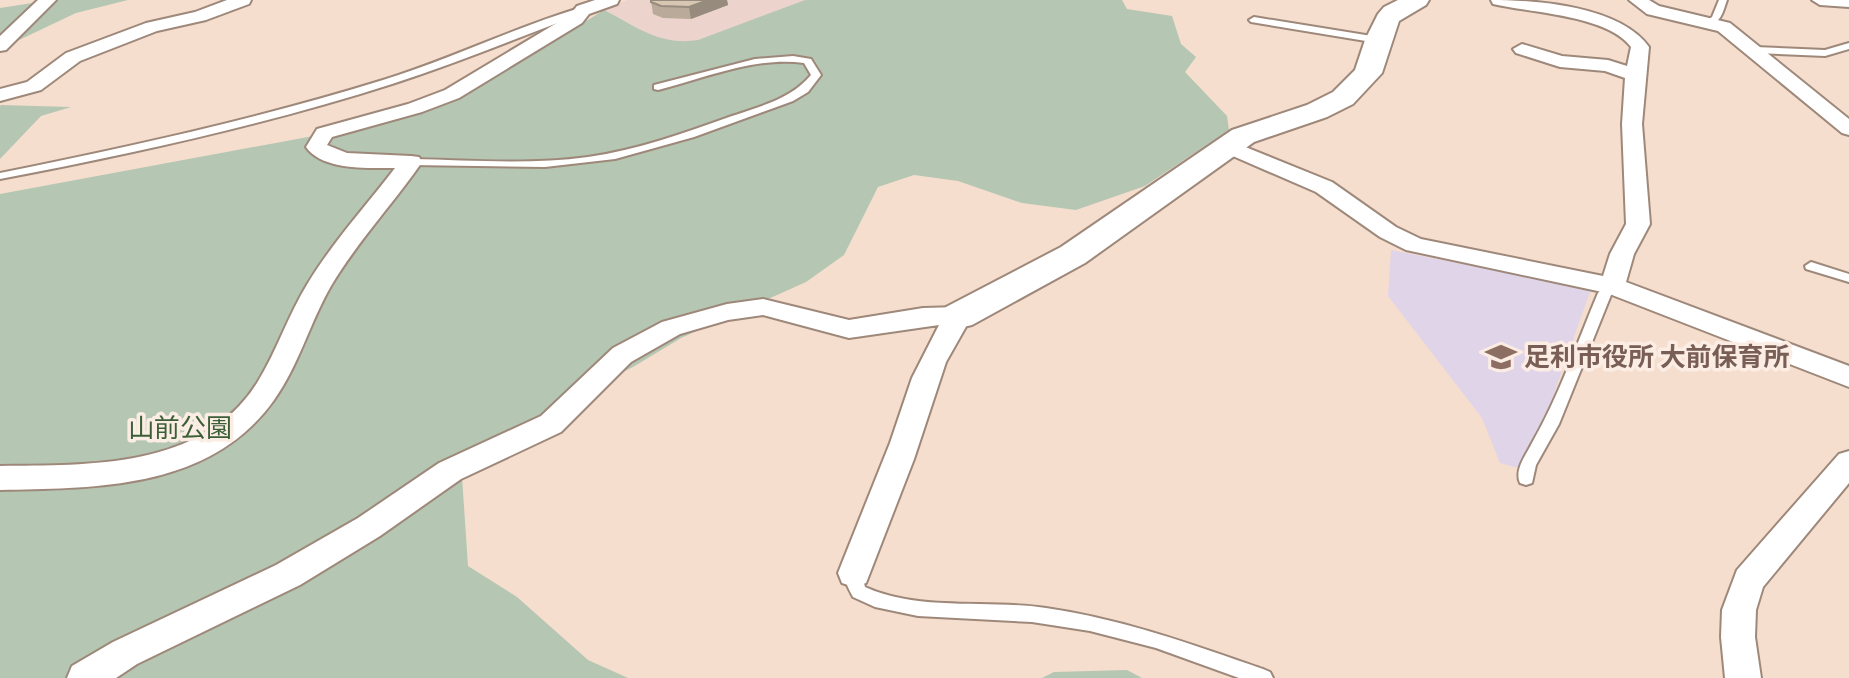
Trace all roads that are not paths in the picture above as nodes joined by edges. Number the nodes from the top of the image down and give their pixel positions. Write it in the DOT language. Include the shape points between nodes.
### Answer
graph roads {
  1 [pos="48,0"];
  2 [pos="243,0"];
  3 [pos="611,0"];
  4 [pos="1499,0"];
  5 [pos="1637,0"];
  6 [pos="1723,0"];
  7 [pos="1820,0"];
  8 [pos="1412,1"];
  9 [pos="1849,2"];
  10 [pos="583,10"];
  11 [pos="1254,20"];
  12 [pos="1710,22"];
  13 [pos="1378,40"];
  14 [pos="0,46"];
  15 [pos="1849,46"];
  16 [pos="1522,49"];
  17 [pos="1755,50"];
  18 [pos="1635,75"];
  19 [pos="658,88"];
  20 [pos="0,95"];
  21 [pos="1849,129"];
  22 [pos="1226,146"];
  23 [pos="411,162"];
  24 [pos="0,177"];
  25 [pos="1811,266"];
  26 [pos="1849,278"];
  27 [pos="1612,286"];
  28 [pos="959,316"];
  29 [pos="1849,377"];
  30 [pos="1849,461"];
  31 [pos="0,478"];
  32 [pos="1526,479"];
  33 [pos="854,573"];
  34 [pos="85,678"];
  35 [pos="1263,678"];
  36 [pos="1743,678"];
  1 -- 14 [label="street"];
  2 -- 20 [label="street" via="73,57 34,86"];
  3 -- 10 [label="street"];
  4 -- 18 [label="street" via="1621,29 1640,47"];
  5 -- 12 [label="street" via="1653,10"];
  6 -- 12 [label="lane"];
  7 -- 9 [label="street"];
  8 -- 13 [label="street" via="1393,12"];
  10 -- 23 [label="street" via="576,19 452,94 324,133 316,147 337,158"];
  10 -- 24 [label="lane" via="389,82 253,121"];
  11 -- 13 [label="lane"];
  12 -- 17 [label="street"];
  13 -- 22 [label="street" via="1368,73 1343,98"];
  15 -- 17 [label="lane" via="1825,53"];
  16 -- 18 [label="street"];
  17 -- 21 [label="street"];
  18 -- 27 [label="street" via="1632,124 1637,224"];
  19 -- 23 [label="lane" via="794,57 808,61 816,75 789,99 682,138 591,160"];
  22 -- 27 [label="street" via="1324,187 1413,245"];
  22 -- 28 [label="street" via="1073,255"];
  23 -- 31 [label="street" via="321,282 265,393 238,426 197,453 138,468 85,476"];
  25 -- 26 [label="lane"];
  27 -- 29 [label="street"];
  27 -- 32 [label="lane" via="1528,465"];
  28 -- 33 [label="street" via="940,341"];
  28 -- 34 [label="street" via="849,329 763,307 671,328 622,355 551,424 450,471 288,575 124,653"];
  30 -- 36 [label="street" via="1749,580 1738,637"];
  33 -- 35 [label="lane" via="859,592 887,602 1093,624"];
}
